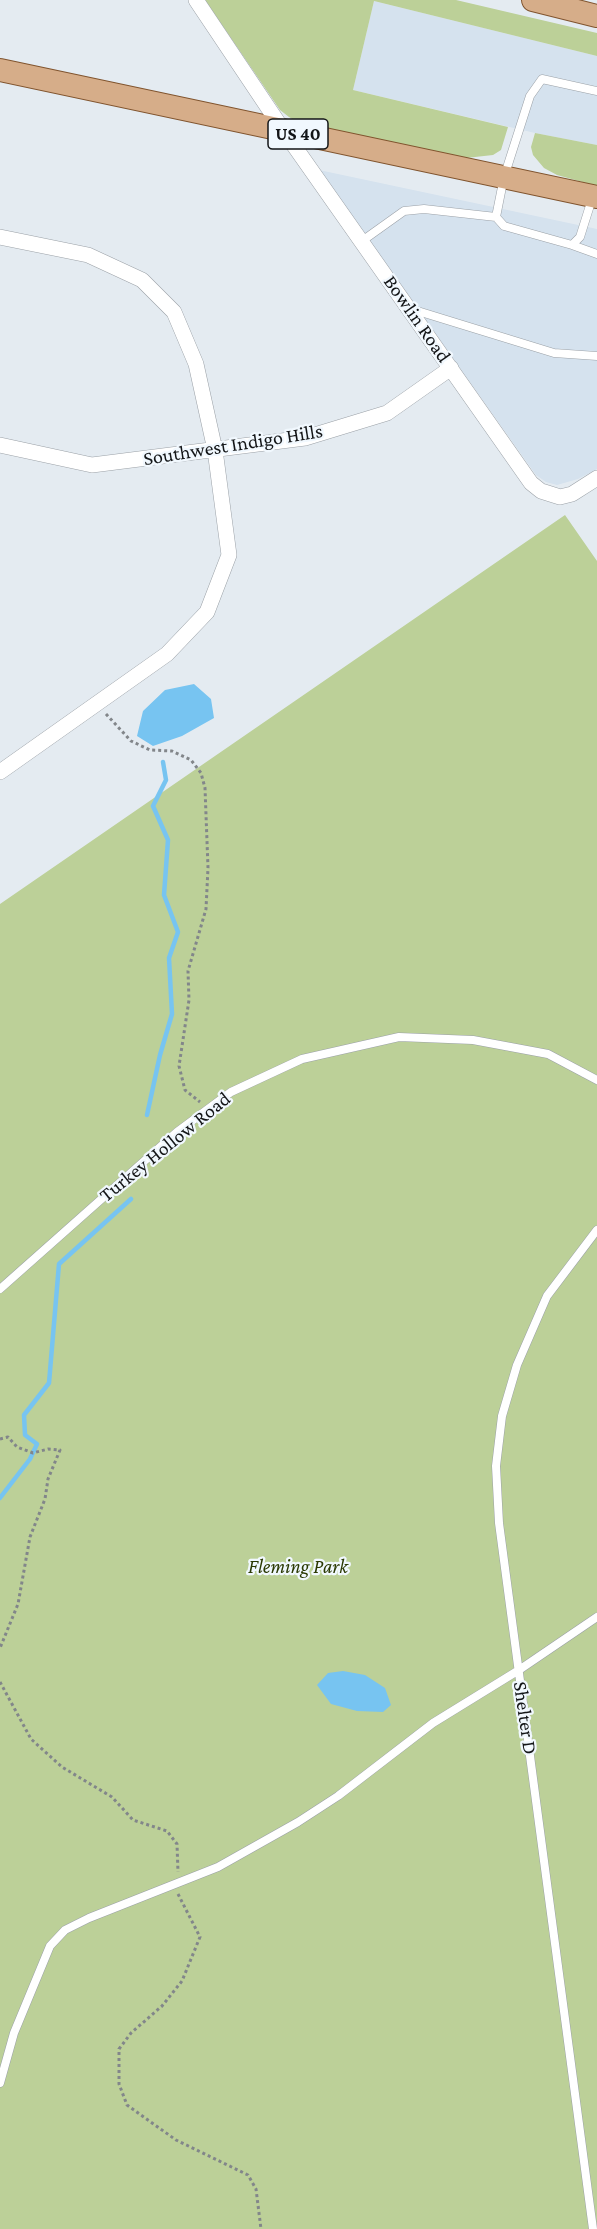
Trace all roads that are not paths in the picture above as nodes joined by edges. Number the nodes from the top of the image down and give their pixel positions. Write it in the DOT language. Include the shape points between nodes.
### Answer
graph roads {
  1 [pos="196,0"];
  2 [pos="533,0"];
  3 [pos="597,16"];
  4 [pos="0,70"];
  5 [pos="597,91"];
  6 [pos="282,130"];
  7 [pos="504,177"];
  8 [pos="595,197"];
  9 [pos="496,217"];
  10 [pos="0,237"];
  11 [pos="362,241"];
  12 [pos="572,245"];
  13 [pos="597,254"];
  14 [pos="409,309"];
  15 [pos="597,356"];
  16 [pos="451,368"];
  17 [pos="0,445"];
  18 [pos="215,450"];
  19 [pos="597,478"];
  20 [pos="0,772"];
  21 [pos="597,1080"];
  22 [pos="597,1230"];
  23 [pos="0,1289"];
  24 [pos="597,1617"];
  25 [pos="519,1670"];
  26 [pos="1,2085"];
  27 [pos="593,2229"];
  1 -- 6 [label="street, Bowlin Road"];
  2 -- 3 [label="main road"];
  4 -- 6 [label="main road, US 40"];
  5 -- 7 [label="lane" via="542,79 530,96"];
  6 -- 7 [label="main road, US 40"];
  6 -- 11 [label="street, Bowlin Road"];
  7 -- 8 [label="main road, US 40"];
  7 -- 9 [label="lane"];
  8 -- 12 [label="lane" via="580,237"];
  9 -- 11 [label="lane" via="424,209 404,211"];
  9 -- 12 [label="lane" via="504,226"];
  10 -- 18 [label="street" via="88,255 142,280 174,312 196,364"];
  11 -- 14 [label="street, Bowlin Road"];
  12 -- 13 [label="lane"];
  14 -- 15 [label="lane" via="554,352"];
  14 -- 16 [label="street, Bowlin Road"];
  16 -- 18 [label="street, Southwest Indigo Hills" via="387,413 305,438"];
  16 -- 19 [label="street, Bowlin Road" via="531,483 541,491 560,497"];
  17 -- 18 [label="street, Southwest Indigo Hills" via="92,465"];
  18 -- 20 [label="street" via="229,555 207,612 167,654"];
  21 -- 23 [label="lane, Turkey Hollow Road" via="548,1054 473,1040 399,1037 302,1059 231,1092 177,1132"];
  22 -- 25 [label="lane, Shelter D" via="547,1296 517,1365 502,1416 496,1466"];
  24 -- 25 [label="lane"];
  25 -- 26 [label="lane" via="433,1723 298,1822 226,1863 65,1930 50,1946 14,2033"];
  25 -- 27 [label="lane, Shelter D"];
}
